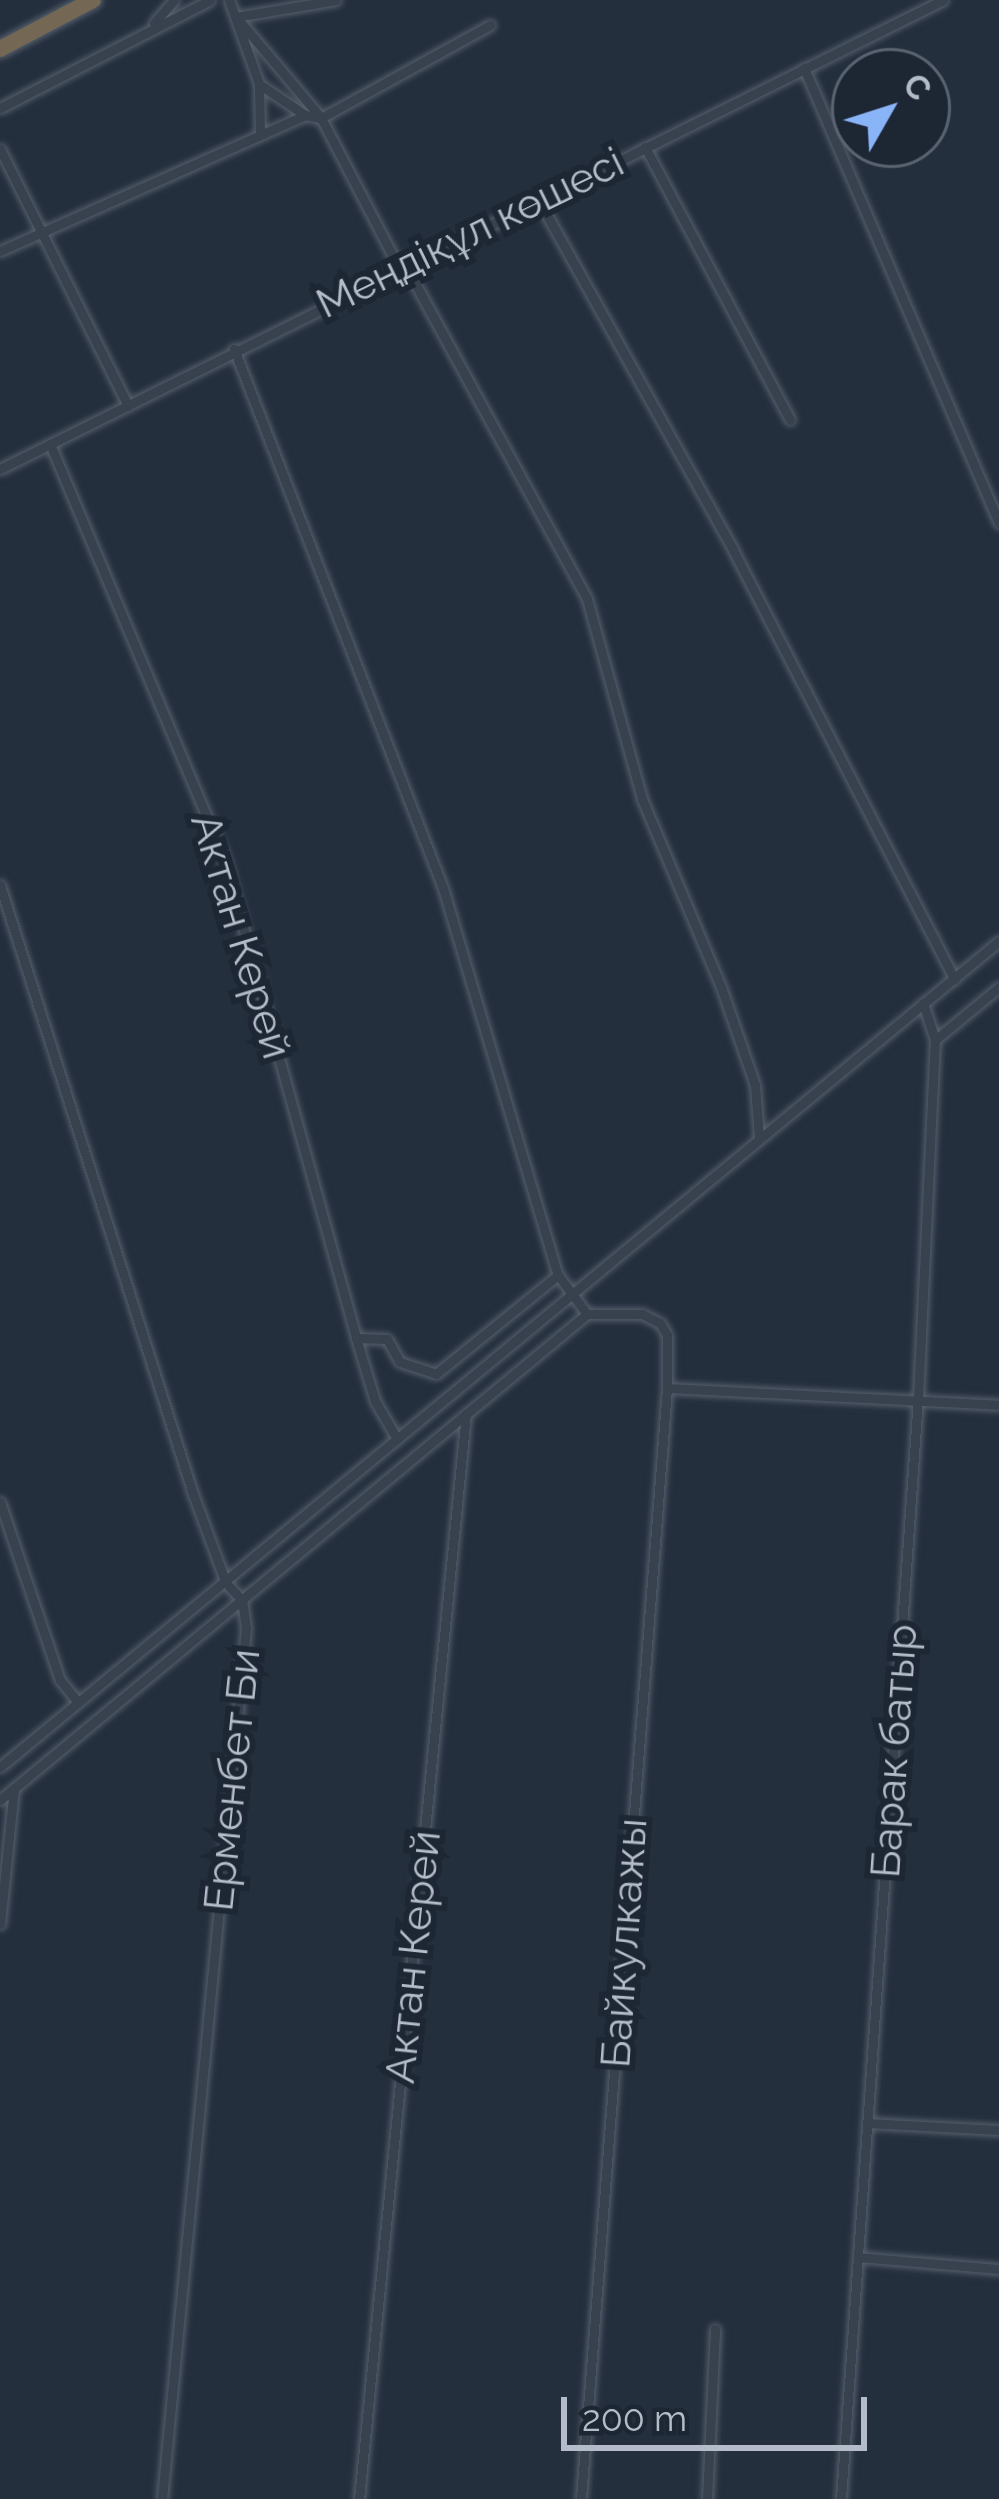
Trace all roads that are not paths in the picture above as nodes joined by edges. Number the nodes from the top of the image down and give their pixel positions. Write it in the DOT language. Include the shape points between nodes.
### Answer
graph roads {
  1 [pos="93,0"];
  2 [pos="174,0"];
  3 [pos="210,0"];
  4 [pos="230,0"];
  5 [pos="336,0"];
  6 [pos="943,0"];
  7 [pos="236,17"];
  8 [pos="490,25"];
  9 [pos="147,30"];
  10 [pos="0,49"];
  11 [pos="804,68"];
  12 [pos="259,84"];
  13 [pos="0,108"];
  14 [pos="305,115"];
  15 [pos="321,118"];
  16 [pos="260,135"];
  17 [pos="645,146"];
  18 [pos="0,149"];
  19 [pos="538,200"];
  20 [pos="43,232"];
  21 [pos="0,251"];
  22 [pos="402,266"];
  23 [pos="234,349"];
  24 [pos="128,406"];
  25 [pos="790,420"];
  26 [pos="50,444"];
  27 [pos="0,469"];
  28 [pos="999,523"];
  29 [pos="0,885"];
  30 [pos="999,941"];
  31 [pos="954,979"];
  32 [pos="999,987"];
  33 [pos="923,1004"];
  34 [pos="935,1040"];
  35 [pos="759,1138"];
  36 [pos="558,1275"];
  37 [pos="568,1294"];
  38 [pos="587,1314"];
  39 [pos="356,1338"];
  40 [pos="667,1388"];
  41 [pos="918,1399"];
  42 [pos="999,1405"];
  43 [pos="466,1414"];
  44 [pos="397,1439"];
  45 [pos="0,1502"];
  46 [pos="226,1583"];
  47 [pos="242,1600"];
  48 [pos="78,1702"];
  49 [pos="0,1767"];
  50 [pos="14,1789"];
  51 [pos="0,1801"];
  52 [pos="0,1924"];
  53 [pos="868,2123"];
  54 [pos="999,2131"];
  55 [pos="858,2257"];
  56 [pos="999,2270"];
  57 [pos="716,2329"];
  58 [pos="161,2499"];
  59 [pos="359,2499"];
  60 [pos="581,2499"];
  61 [pos="707,2499"];
  62 [pos="841,2499"];
  1 -- 10 [label="highway"];
  2 -- 9 [label="street"];
  3 -- 9 [label="street"];
  4 -- 7 [label="street"];
  5 -- 7 [label="street"];
  6 -- 11 [label="street, Меңдіқұл көшесі"];
  7 -- 12 [label="street"];
  7 -- 15 [label="street"];
  8 -- 15 [label="street"];
  9 -- 13 [label="street"];
  11 -- 17 [label="street, Меңдіқұл көшесі"];
  11 -- 28 [label="street"];
  12 -- 14 [label="street"];
  12 -- 16 [label="street"];
  14 -- 15 [label="street"];
  14 -- 16 [label="street"];
  15 -- 22 [label="street"];
  16 -- 20 [label="street"];
  17 -- 19 [label="street, Меңдіқұл көшесі"];
  17 -- 25 [label="street"];
  18 -- 20 [label="street"];
  19 -- 22 [label="street, Меңдіқұл көшесі"];
  19 -- 31 [label="street" via="733,550"];
  20 -- 21 [label="street"];
  20 -- 24 [label="street"];
  22 -- 23 [label="street, Меңдіқұл көшесі"];
  22 -- 35 [label="street" via="587,599 642,799 755,1085"];
  23 -- 24 [label="street, Меңдіқұл көшесі"];
  23 -- 36 [label="street" via="443,888"];
  24 -- 26 [label="street, Меңдіқұл көшесі"];
  26 -- 27 [label="street, Меңдіқұл көшесі"];
  26 -- 39 [label="street, Актан Керей" via="224,858"];
  29 -- 46 [label="street, Ерменбет Би"];
  30 -- 31 [label="street"];
  31 -- 33 [label="street"];
  32 -- 34 [label="street"];
  33 -- 34 [label="street, Барак батыр"];
  33 -- 35 [label="street"];
  34 -- 41 [label="street, Барак батыр"];
  35 -- 37 [label="street"];
  36 -- 37 [label="street"];
  36 -- 39 [label="street" via="436,1375 400,1362 387,1339"];
  37 -- 38 [label="street"];
  37 -- 44 [label="street"];
  38 -- 40 [label="street, Байкулкажы" via="642,1314 660,1323"];
  38 -- 43 [label="street"];
  39 -- 44 [label="street, Актан Керей" via="375,1401"];
  40 -- 41 [label="street"];
  40 -- 60 [label="street, Байкулкажы"];
  41 -- 42 [label="street"];
  41 -- 53 [label="street, Барак батыр"];
  43 -- 47 [label="street"];
  43 -- 59 [label="street, Актан Керей"];
  44 -- 46 [label="street"];
  45 -- 48 [label="street" via="60,1680"];
  46 -- 47 [label="street, Ерменбет Би"];
  46 -- 48 [label="street"];
  47 -- 50 [label="street"];
  47 -- 58 [label="street, Ерменбет Би" via="244,1652"];
  48 -- 49 [label="street"];
  50 -- 51 [label="street"];
  50 -- 52 [label="street"];
  53 -- 54 [label="street"];
  53 -- 55 [label="street, Барак батыр"];
  55 -- 56 [label="street"];
  55 -- 62 [label="street, Барак батыр"];
  57 -- 61 [label="street"];
}
